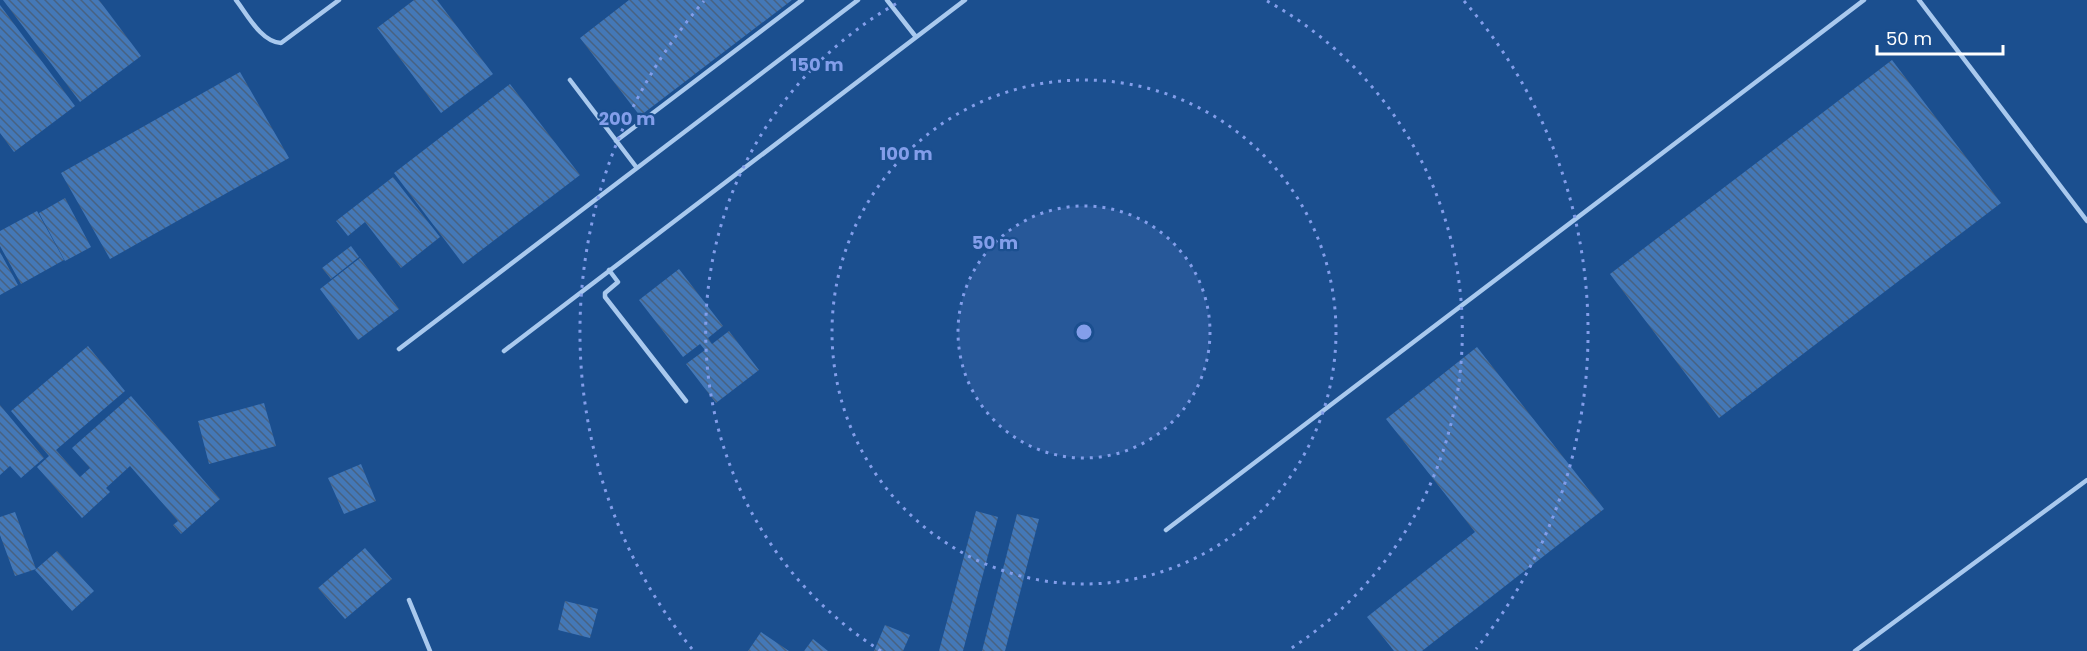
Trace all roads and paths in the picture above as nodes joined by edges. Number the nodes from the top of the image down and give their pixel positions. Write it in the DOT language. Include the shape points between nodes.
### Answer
graph roads {
  1 [pos="236,0"];
  2 [pos="339,0"];
  3 [pos="802,0"];
  4 [pos="858,0"];
  5 [pos="887,0"];
  6 [pos="965,0"];
  7 [pos="1864,0"];
  8 [pos="1919,0"];
  9 [pos="916,37"];
  10 [pos="570,81"];
  11 [pos="616,141"];
  12 [pos="637,168"];
  13 [pos="2087,221"];
  14 [pos="609,270"];
  15 [pos="399,349"];
  16 [pos="504,351"];
  17 [pos="686,401"];
  18 [pos="2087,480"];
  19 [pos="1166,530"];
  20 [pos="409,600"];
  21 [pos="430,651"];
  22 [pos="1855,651"];
  1 -- 2 [label="lane" via="258,29 281,43"];
  3 -- 11 [label="lane"];
  4 -- 12 [label="lane"];
  5 -- 9 [label="lane"];
  6 -- 9 [label="lane"];
  7 -- 19 [label="lane"];
  8 -- 13 [label="lane"];
  9 -- 14 [label="lane"];
  10 -- 11 [label="lane"];
  11 -- 12 [label="lane"];
  12 -- 15 [label="lane"];
  14 -- 16 [label="lane"];
  14 -- 17 [label="lane" via="618,282 605,297"];
  18 -- 22 [label="lane"];
  20 -- 21 [label="lane"];
}
